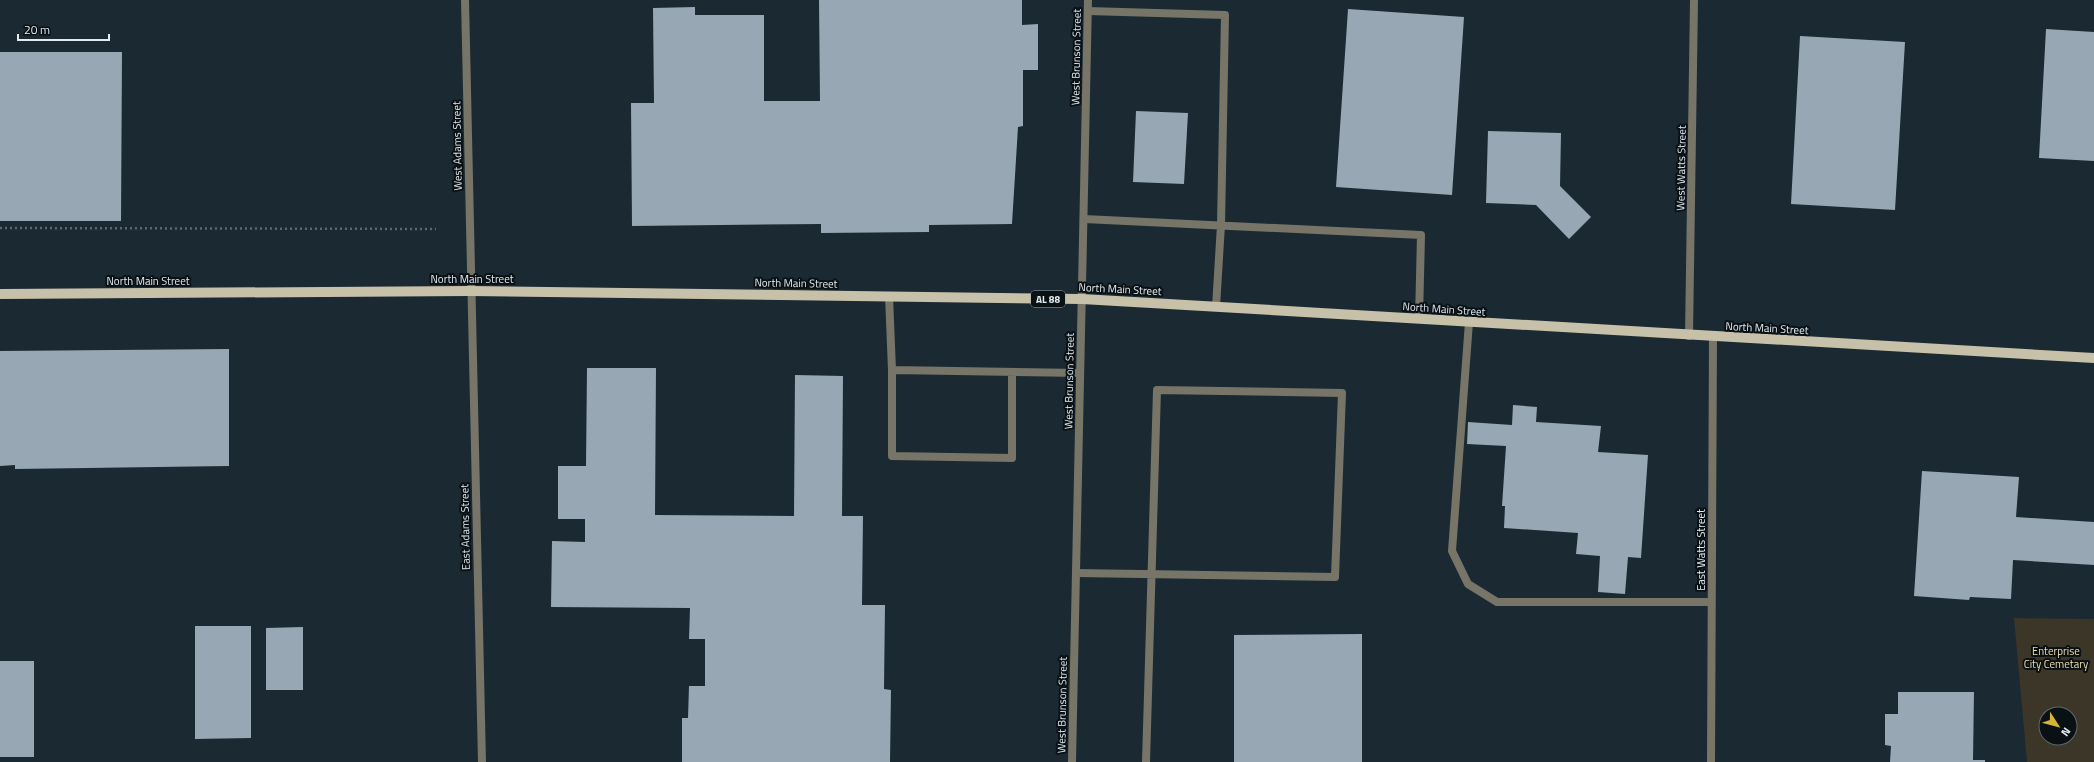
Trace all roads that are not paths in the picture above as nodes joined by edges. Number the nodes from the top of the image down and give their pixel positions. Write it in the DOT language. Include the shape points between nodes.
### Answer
graph roads {
  1 [pos="465,0"];
  2 [pos="1088,0"];
  3 [pos="1694,0"];
  4 [pos="1088,11"];
  5 [pos="1084,219"];
  6 [pos="1221,225"];
  7 [pos="470,291"];
  8 [pos="0,294"];
  9 [pos="889,296"];
  10 [pos="1082,299"];
  11 [pos="1216,307"];
  12 [pos="1419,319"];
  13 [pos="1470,322"];
  14 [pos="1689,336"];
  15 [pos="1713,337"];
  16 [pos="2094,358"];
  17 [pos="892,370"];
  18 [pos="1012,372"];
  19 [pos="1080,373"];
  20 [pos="1076,573"];
  21 [pos="1152,574"];
  22 [pos="1711,602"];
  23 [pos="482,762"];
  24 [pos="1072,762"];
  25 [pos="1146,762"];
  26 [pos="1710,762"];
  1 -- 7 [label="street, West Adams Street"];
  2 -- 4 [label="street, West Brunson Street"];
  3 -- 14 [label="street, West Watts Street"];
  4 -- 5 [label="street, West Brunson Street"];
  4 -- 6 [label="street" via="1224,14"];
  5 -- 6 [label="street"];
  5 -- 10 [label="street, West Brunson Street"];
  6 -- 11 [label="street"];
  6 -- 12 [label="street" via="1421,235"];
  7 -- 8 [label="main road, North Main Street / AL 88"];
  7 -- 9 [label="main road, North Main Street / AL 88"];
  7 -- 23 [label="street, East Adams Street"];
  9 -- 10 [label="main road, North Main Street / AL 88"];
  9 -- 17 [label="street"];
  10 -- 11 [label="main road, North Main Street / AL 88"];
  10 -- 19 [label="street, West Brunson Street"];
  11 -- 12 [label="main road, North Main Street / AL 88"];
  12 -- 13 [label="main road, North Main Street / AL 88"];
  13 -- 14 [label="main road, North Main Street / AL 88"];
  13 -- 22 [label="street" via="1452,551 1468,584 1497,602"];
  14 -- 15 [label="main road, North Main Street / AL 88"];
  15 -- 16 [label="main road, North Main Street / AL 88"];
  15 -- 22 [label="street, East Watts Street"];
  17 -- 18 [label="street"];
  17 -- 18 [label="street" via="892,456 1012,458"];
  18 -- 19 [label="street"];
  19 -- 20 [label="street, West Brunson Street"];
  20 -- 21 [label="street"];
  20 -- 24 [label="street, West Brunson Street"];
  21 -- 21 [label="street" via="1157,390 1342,393 1335,577"];
  21 -- 25 [label="street"];
  22 -- 26 [label="street, East Watts Street"];
}
